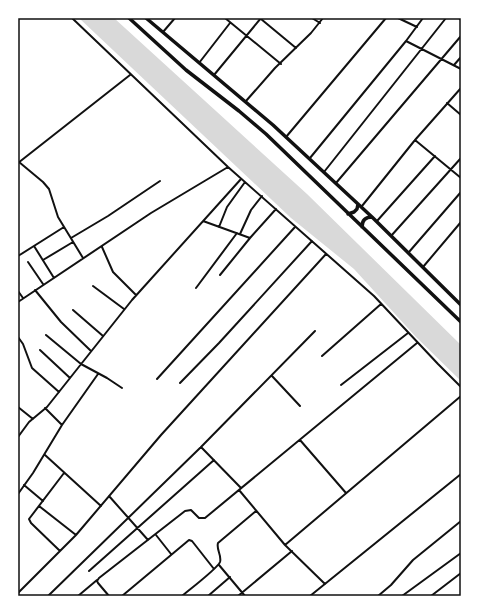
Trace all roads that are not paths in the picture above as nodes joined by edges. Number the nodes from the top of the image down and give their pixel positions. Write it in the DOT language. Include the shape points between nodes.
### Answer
graph roads {
  1 [pos="72,18"];
  2 [pos="128,18"];
  3 [pos="146,18"];
  4 [pos="175,18"];
  5 [pos="225,18"];
  6 [pos="260,18"];
  7 [pos="312,18"];
  8 [pos="323,18"];
  9 [pos="386,18"];
  10 [pos="398,18"];
  11 [pos="423,18"];
  12 [pos="446,18"];
  13 [pos="230,23"];
  14 [pos="320,23"];
  15 [pos="417,27"];
  16 [pos="163,33"];
  17 [pos="246,36"];
  18 [pos="461,36"];
  19 [pos="406,40"];
  20 [pos="297,48"];
  21 [pos="421,48"];
  22 [pos="461,57"];
  23 [pos="442,58"];
  24 [pos="199,63"];
  25 [pos="281,64"];
  26 [pos="454,65"];
  27 [pos="461,69"];
  28 [pos="130,75"];
  29 [pos="214,75"];
  30 [pos="461,88"];
  31 [pos="246,101"];
  32 [pos="447,103"];
  33 [pos="461,115"];
  34 [pos="286,137"];
  35 [pos="415,140"];
  36 [pos="435,156"];
  37 [pos="310,158"];
  38 [pos="461,158"];
  39 [pos="18,162"];
  40 [pos="228,167"];
  41 [pos="451,170"];
  42 [pos="324,172"];
  43 [pos="461,178"];
  44 [pos="241,179"];
  45 [pos="160,181"];
  46 [pos="245,182"];
  47 [pos="336,183"];
  48 [pos="461,192"];
  49 [pos="262,196"];
  50 [pos="360,206"];
  51 [pos="276,209"];
  52 [pos="348,214"];
  53 [pos="372,217"];
  54 [pos="203,222"];
  55 [pos="376,222"];
  56 [pos="461,222"];
  57 [pos="64,227"];
  58 [pos="219,227"];
  59 [pos="295,227"];
  60 [pos="362,227"];
  61 [pos="238,234"];
  62 [pos="391,236"];
  63 [pos="71,238"];
  64 [pos="250,238"];
  65 [pos="312,241"];
  66 [pos="73,242"];
  67 [pos="34,246"];
  68 [pos="102,247"];
  69 [pos="408,253"];
  70 [pos="326,254"];
  71 [pos="18,256"];
  72 [pos="84,259"];
  73 [pos="43,260"];
  74 [pos="28,262"];
  75 [pos="422,267"];
  76 [pos="220,275"];
  77 [pos="54,278"];
  78 [pos="43,284"];
  79 [pos="93,286"];
  80 [pos="196,288"];
  81 [pos="35,290"];
  82 [pos="18,291"];
  83 [pos="136,295"];
  84 [pos="23,298"];
  85 [pos="18,302"];
  86 [pos="381,304"];
  87 [pos="461,305"];
  88 [pos="73,310"];
  89 [pos="124,310"];
  90 [pos="461,322"];
  91 [pos="315,331"];
  92 [pos="408,333"];
  93 [pos="46,335"];
  94 [pos="103,336"];
  95 [pos="18,337"];
  96 [pos="417,342"];
  97 [pos="40,350"];
  98 [pos="91,352"];
  99 [pos="322,356"];
  100 [pos="81,364"];
  101 [pos="98,374"];
  102 [pos="272,376"];
  103 [pos="70,378"];
  104 [pos="157,379"];
  105 [pos="180,383"];
  106 [pos="342,386"];
  107 [pos="461,387"];
  108 [pos="122,388"];
  109 [pos="59,392"];
  110 [pos="461,396"];
  111 [pos="300,406"];
  112 [pos="18,407"];
  113 [pos="45,408"];
  114 [pos="33,419"];
  115 [pos="62,425"];
  116 [pos="18,437"];
  117 [pos="300,440"];
  118 [pos="201,446"];
  119 [pos="45,455"];
  120 [pos="214,460"];
  121 [pos="64,473"];
  122 [pos="461,474"];
  123 [pos="24,485"];
  124 [pos="240,489"];
  125 [pos="18,494"];
  126 [pos="346,494"];
  127 [pos="109,496"];
  128 [pos="43,501"];
  129 [pos="39,506"];
  130 [pos="101,506"];
  131 [pos="256,511"];
  132 [pos="127,518"];
  133 [pos="461,522"];
  134 [pos="136,528"];
  135 [pos="155,534"];
  136 [pos="76,535"];
  137 [pos="148,540"];
  138 [pos="285,545"];
  139 [pos="60,551"];
  140 [pos="292,551"];
  141 [pos="461,553"];
  142 [pos="171,554"];
  143 [pos="219,564"];
  144 [pos="214,569"];
  145 [pos="89,571"];
  146 [pos="461,573"];
  147 [pos="230,577"];
  148 [pos="98,579"];
  149 [pos="326,584"];
  150 [pos="242,592"];
  151 [pos="18,593"];
  152 [pos="81,595"];
  153 [pos="48,596"];
  154 [pos="78,596"];
  155 [pos="109,596"];
  156 [pos="122,596"];
  157 [pos="182,596"];
  158 [pos="208,596"];
  159 [pos="238,596"];
  160 [pos="246,596"];
  161 [pos="310,596"];
  162 [pos="378,596"];
  163 [pos="402,596"];
  164 [pos="431,596"];
  1 -- 28 [label="street"];
  2 -- 52 [label="highway" via="186,70 266,134"];
  3 -- 16 [label="highway"];
  4 -- 16 [label="street"];
  5 -- 13 [label="street"];
  6 -- 17 [label="street"];
  6 -- 20 [label="street"];
  7 -- 14 [label="street"];
  8 -- 14 [label="street"];
  9 -- 34 [label="street"];
  10 -- 15 [label="street"];
  11 -- 15 [label="street"];
  12 -- 21 [label="street"];
  13 -- 17 [label="street"];
  13 -- 24 [label="street"];
  14 -- 20 [label="street"];
  15 -- 19 [label="street"];
  16 -- 24 [label="highway"];
  17 -- 25 [label="street"];
  17 -- 29 [label="street"];
  18 -- 23 [label="street"];
  19 -- 21 [label="street"];
  19 -- 37 [label="street"];
  20 -- 25 [label="street"];
  21 -- 23 [label="street"];
  21 -- 42 [label="street"];
  22 -- 26 [label="street"];
  23 -- 26 [label="street"];
  23 -- 47 [label="street"];
  24 -- 29 [label="highway"];
  25 -- 31 [label="street"];
  26 -- 27 [label="street"];
  28 -- 39 [label="street"];
  28 -- 40 [label="street"];
  29 -- 31 [label="highway"];
  30 -- 32 [label="street"];
  31 -- 34 [label="highway"];
  32 -- 33 [label="street"];
  32 -- 35 [label="street"];
  34 -- 37 [label="highway"];
  35 -- 36 [label="street"];
  35 -- 50 [label="street"];
  36 -- 41 [label="street"];
  36 -- 55 [label="street"];
  37 -- 42 [label="highway"];
  38 -- 41 [label="street"];
  39 -- 57 [label="street" via="49,189"];
  40 -- 44 [label="street"];
  40 -- 68 [label="street" via="158,209"];
  41 -- 43 [label="street"];
  41 -- 62 [label="street"];
  42 -- 47 [label="highway"];
  44 -- 46 [label="street"];
  44 -- 54 [label="street"];
  45 -- 63 [label="street"];
  46 -- 49 [label="street"];
  46 -- 58 [label="street" via="227,207"];
  47 -- 50 [label="highway"];
  48 -- 69 [label="street"];
  49 -- 51 [label="street"];
  49 -- 61 [label="street"];
  50 -- 52 [label="highway"];
  50 -- 53 [label="highway"];
  51 -- 59 [label="street"];
  51 -- 64 [label="street"];
  52 -- 60 [label="highway"];
  53 -- 55 [label="highway"];
  53 -- 60 [label="highway" via="367,218"];
  54 -- 58 [label="street"];
  54 -- 83 [label="street"];
  55 -- 62 [label="highway"];
  56 -- 75 [label="street"];
  57 -- 63 [label="street"];
  57 -- 67 [label="street"];
  58 -- 61 [label="street"];
  59 -- 65 [label="street"];
  59 -- 104 [label="street"];
  60 -- 90 [label="highway"];
  61 -- 64 [label="street"];
  61 -- 80 [label="street"];
  62 -- 69 [label="highway"];
  63 -- 66 [label="street"];
  64 -- 76 [label="street"];
  65 -- 70 [label="street"];
  65 -- 105 [label="street"];
  66 -- 72 [label="street"];
  66 -- 73 [label="street"];
  67 -- 71 [label="street"];
  67 -- 73 [label="street"];
  68 -- 72 [label="street"];
  68 -- 83 [label="street" via="113,272"];
  69 -- 75 [label="highway"];
  70 -- 86 [label="street"];
  70 -- 127 [label="street"];
  72 -- 77 [label="street"];
  73 -- 77 [label="street"];
  74 -- 78 [label="street"];
  75 -- 87 [label="highway"];
  77 -- 78 [label="street"];
  78 -- 81 [label="street"];
  79 -- 89 [label="street"];
  81 -- 84 [label="street"];
  81 -- 98 [label="street" via="61,322"];
  82 -- 84 [label="street"];
  83 -- 89 [label="street"];
  84 -- 85 [label="street"];
  86 -- 92 [label="street"];
  86 -- 99 [label="street"];
  88 -- 94 [label="street"];
  89 -- 94 [label="street"];
  91 -- 102 [label="street"];
  92 -- 96 [label="street"];
  92 -- 106 [label="street"];
  93 -- 100 [label="street"];
  94 -- 98 [label="street"];
  95 -- 109 [label="street" via="32,368"];
  96 -- 107 [label="street"];
  96 -- 117 [label="street"];
  97 -- 103 [label="street"];
  98 -- 100 [label="street"];
  100 -- 101 [label="street"];
  100 -- 103 [label="street"];
  101 -- 108 [label="street"];
  101 -- 115 [label="street"];
  102 -- 111 [label="street"];
  102 -- 118 [label="street"];
  103 -- 109 [label="street"];
  109 -- 113 [label="street"];
  110 -- 126 [label="street"];
  112 -- 114 [label="street"];
  113 -- 114 [label="street"];
  113 -- 115 [label="street"];
  114 -- 116 [label="street"];
  115 -- 119 [label="street"];
  117 -- 124 [label="street"];
  117 -- 126 [label="street"];
  118 -- 120 [label="street"];
  118 -- 132 [label="street"];
  119 -- 121 [label="street"];
  119 -- 123 [label="street"];
  120 -- 124 [label="street"];
  120 -- 134 [label="street"];
  121 -- 128 [label="street"];
  121 -- 130 [label="street"];
  122 -- 149 [label="street"];
  123 -- 125 [label="street"];
  123 -- 128 [label="street"];
  124 -- 131 [label="street"];
  124 -- 135 [label="street" via="205,518 199,518 188,510"];
  126 -- 138 [label="street"];
  127 -- 130 [label="street"];
  127 -- 132 [label="street"];
  128 -- 129 [label="street"];
  129 -- 136 [label="street"];
  129 -- 139 [label="street" via="29,521"];
  130 -- 136 [label="street"];
  131 -- 138 [label="street"];
  131 -- 143 [label="street" via="218,543 217,548 221,556"];
  132 -- 134 [label="street"];
  132 -- 153 [label="street"];
  133 -- 162 [label="street" via="413,560"];
  134 -- 137 [label="street"];
  134 -- 145 [label="street"];
  135 -- 137 [label="street"];
  135 -- 142 [label="street"];
  136 -- 139 [label="street"];
  137 -- 148 [label="street"];
  138 -- 140 [label="street"];
  139 -- 151 [label="street"];
  140 -- 149 [label="street"];
  140 -- 150 [label="street"];
  141 -- 163 [label="street"];
  142 -- 144 [label="street" via="190,540"];
  142 -- 156 [label="street"];
  143 -- 144 [label="street"];
  143 -- 147 [label="street"];
  144 -- 157 [label="street"];
  146 -- 164 [label="street"];
  147 -- 150 [label="street"];
  147 -- 158 [label="street"];
  148 -- 152 [label="street"];
  148 -- 155 [label="street" via="98,583"];
  149 -- 161 [label="street"];
  150 -- 159 [label="street"];
  150 -- 160 [label="street"];
  152 -- 154 [label="street"];
}
